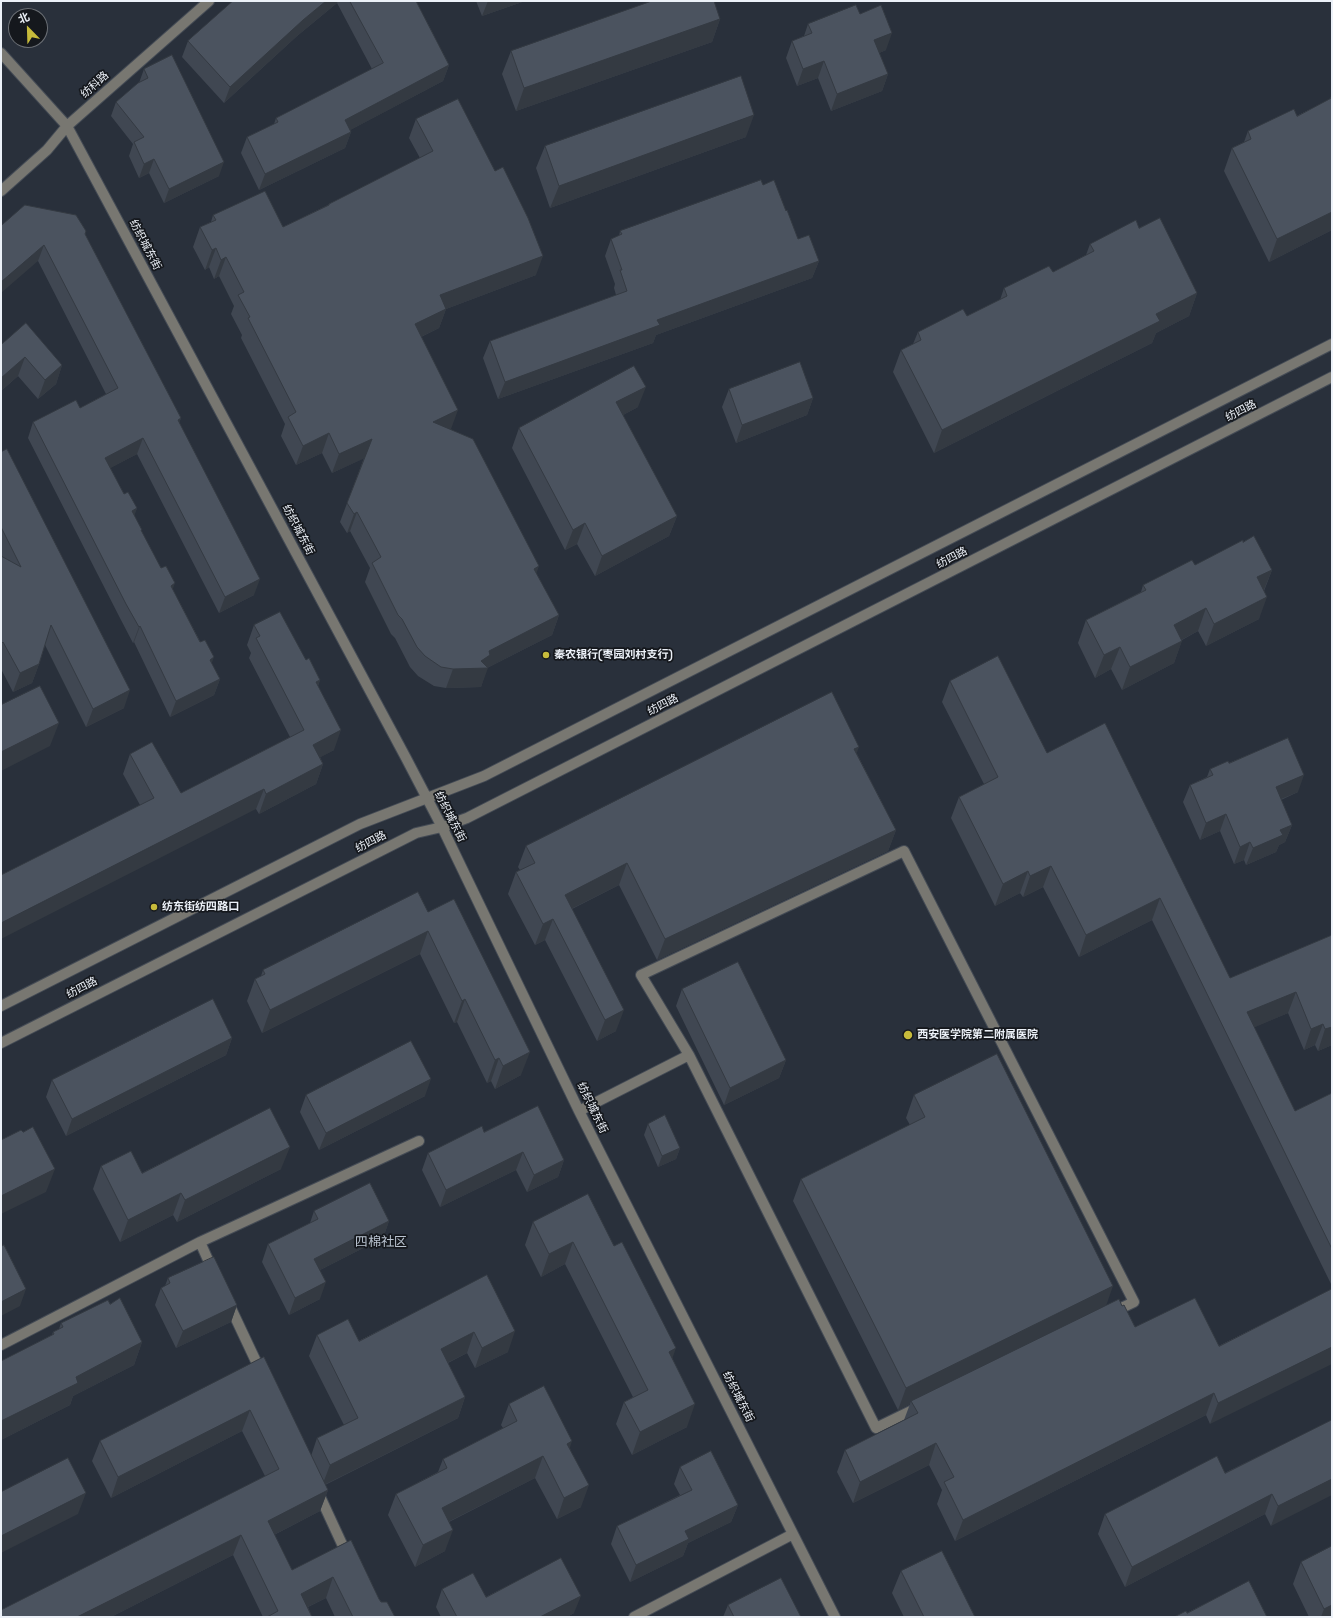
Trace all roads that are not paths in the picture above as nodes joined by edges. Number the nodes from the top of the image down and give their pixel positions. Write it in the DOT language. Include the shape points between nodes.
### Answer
graph roads {
  1 [pos="209,1"];
  2 [pos="1,53"];
  3 [pos="68,126"];
  4 [pos="1,191"];
  5 [pos="1332,344"];
  6 [pos="1332,377"];
  7 [pos="427,798"];
  8 [pos="442,828"];
  9 [pos="1,1006"];
  10 [pos="1,1043"];
  11 [pos="689,1055"];
  12 [pos="579,1110"];
  13 [pos="419,1141"];
  14 [pos="200,1242"];
  15 [pos="217,1278"];
  16 [pos="224,1292"];
  17 [pos="1105,1316"];
  18 [pos="1,1345"];
  19 [pos="264,1379"];
  20 [pos="926,1404"];
  21 [pos="312,1480"];
  22 [pos="794,1534"];
  23 [pos="353,1566"];
  24 [pos="634,1617"];
  25 [pos="835,1617"];
  1 -- 3 [label="street, 纺科路"];
  2 -- 3 [label="street, 纺织城东街"];
  3 -- 4 [label="street, 纺科路" via="47,150"];
  3 -- 7 [label="street, 纺织城东街"];
  5 -- 7 [label="street, 纺四路" via="484,776"];
  6 -- 8 [label="street, 纺四路" via="467,818"];
  7 -- 8 [label="street, 纺织城东街"];
  7 -- 9 [label="street, 纺四路" via="360,824"];
  8 -- 10 [label="street, 纺四路" via="416,833"];
  8 -- 12 [label="street, 纺织城东街"];
  11 -- 12 [label="street"];
  11 -- 17 [label="street" via="642,975 904,851 1134,1302"];
  11 -- 20 [label="street" via="876,1428"];
  12 -- 22 [label="street, 纺织城东街"];
  13 -- 14 [label="street"];
  14 -- 15 [label="street"];
  14 -- 18 [label="street"];
  16 -- 19 [label="street"];
  21 -- 23 [label="street"];
  22 -- 24 [label="street"];
  22 -- 25 [label="street, 纺织城东街"];
}
